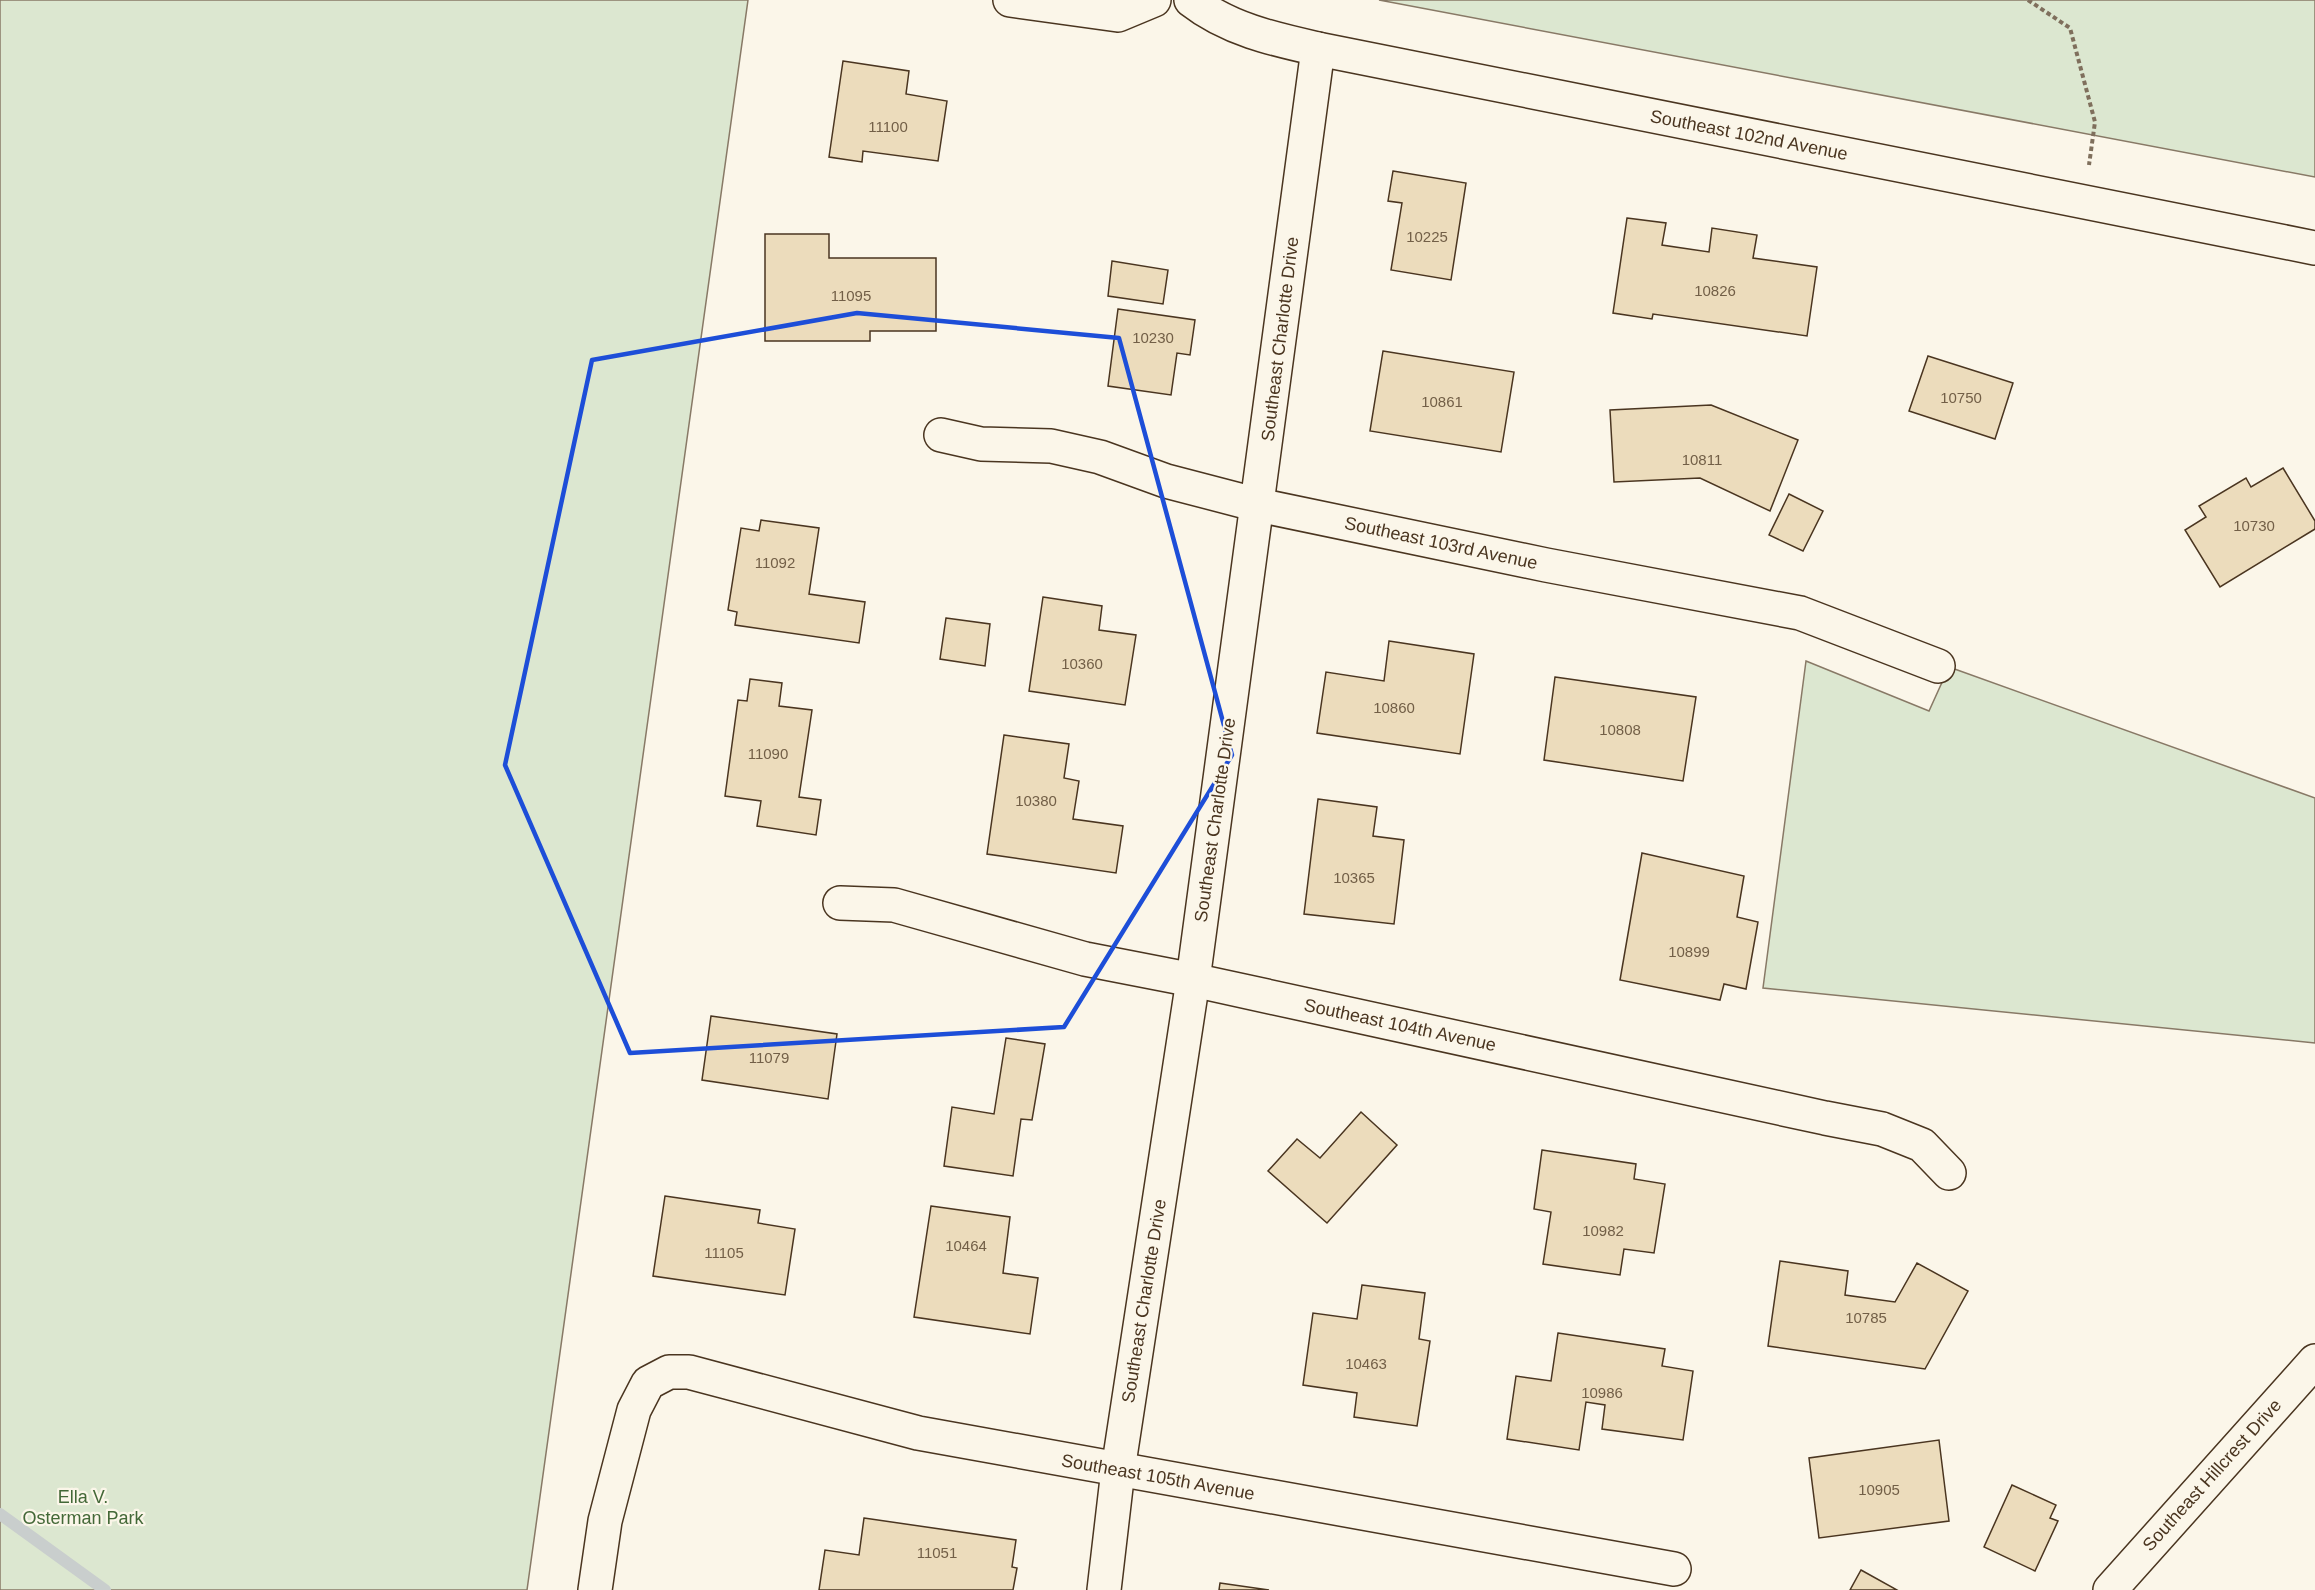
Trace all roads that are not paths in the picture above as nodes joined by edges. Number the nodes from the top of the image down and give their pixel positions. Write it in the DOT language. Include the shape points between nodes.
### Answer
graph roads {
  1 [pos="1010,0"];
  2 [pos="1154,0"];
  3 [pos="1191,0"];
  4 [pos="1318,50"];
  5 [pos="2315,248"];
  6 [pos="940,435"];
  7 [pos="1258,505"];
  8 [pos="1938,666"];
  9 [pos="840,903"];
  10 [pos="1193,980"];
  11 [pos="1949,1173"];
  12 [pos="2315,1360"];
  13 [pos="1118,1470"];
  14 [pos="1674,1569"];
  15 [pos="595,1590"];
  16 [pos="1104,1590"];
  17 [pos="2110,1590"];
  1 -- 2 [label="street" via="1118,15"];
  3 -- 4 [label="street, Southeast 102nd Avenue" via="1206,12 1255,34"];
  4 -- 5 [label="street, Southeast 102nd Avenue"];
  4 -- 7 [label="street, Southeast Charlotte Drive"];
  6 -- 7 [label="street, Southeast 103rd Avenue" via="981,444 1052,446"];
  7 -- 8 [label="street, Southeast 103rd Avenue" via="1800,614"];
  7 -- 10 [label="street, Southeast Charlotte Drive"];
  9 -- 10 [label="street, Southeast 104th Avenue" via="894,905 1084,959"];
  10 -- 11 [label="street, Southeast 104th Avenue" via="1882,1129 1922,1145"];
  10 -- 13 [label="street, Southeast Charlotte Drive"];
  12 -- 17 [label="street, Southeast Hillcrest Drive"];
  13 -- 14 [label="street, Southeast 105th Avenue"];
  13 -- 15 [label="street, Southeast 105th Avenue" via="918,1433 689,1372 669,1372 648,1383 634,1410 605,1521"];
  13 -- 16 [label="street, Southeast Charlotte Drive"];
}
